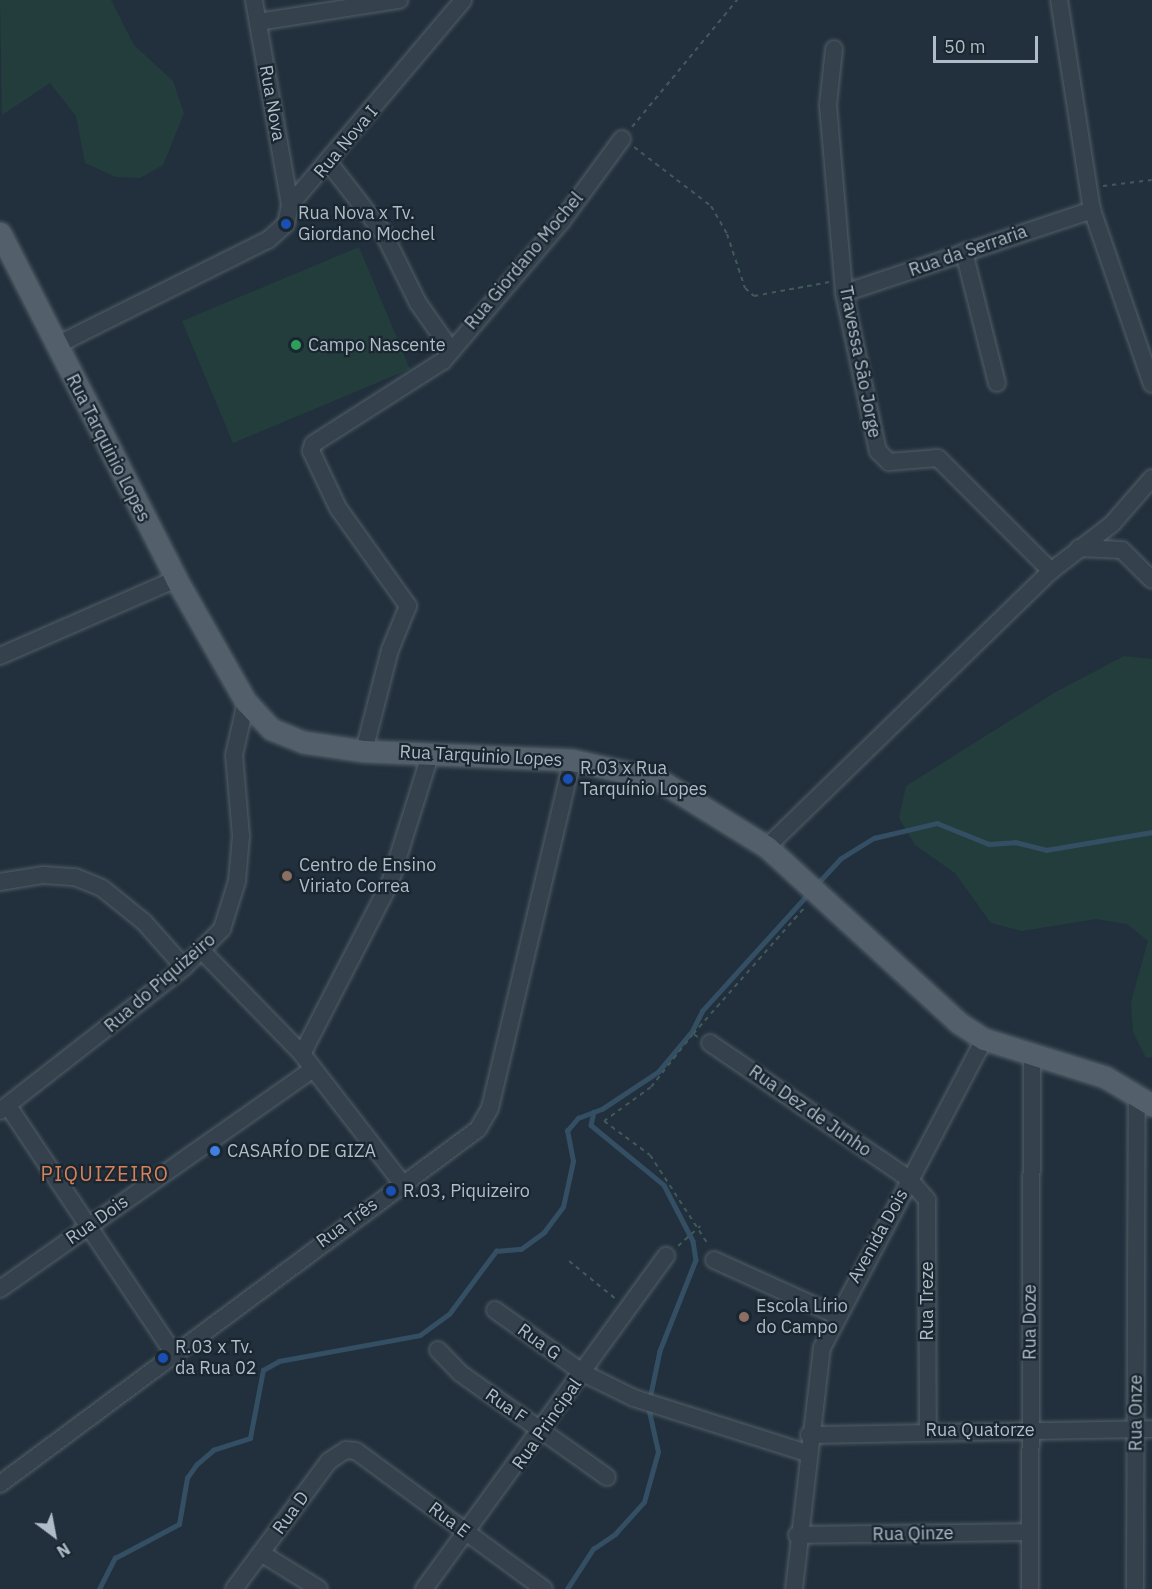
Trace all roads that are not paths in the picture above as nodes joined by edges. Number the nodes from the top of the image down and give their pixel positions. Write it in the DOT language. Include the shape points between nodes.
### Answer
graph roads {
  1 [pos="254,0"];
  2 [pos="399,0"];
  3 [pos="463,0"];
  4 [pos="1059,0"];
  5 [pos="258,22"];
  6 [pos="834,49"];
  7 [pos="622,139"];
  8 [pos="329,163"];
  9 [pos="290,205"];
  10 [pos="1092,210"];
  11 [pos="0,233"];
  12 [pos="964,252"];
  13 [pos="844,287"];
  14 [pos="57,345"];
  15 [pos="451,350"];
  16 [pos="997,383"];
  17 [pos="1152,384"];
  18 [pos="1152,478"];
  19 [pos="1079,548"];
  20 [pos="1051,571"];
  21 [pos="177,579"];
  22 [pos="1152,580"];
  23 [pos="0,656"];
  24 [pos="246,702"];
  25 [pos="364,751"];
  26 [pos="430,755"];
  27 [pos="572,760"];
  28 [pos="767,847"];
  29 [pos="0,882"];
  30 [pos="202,951"];
  31 [pos="184,967"];
  32 [pos="984,1039"];
  33 [pos="710,1043"];
  34 [pos="302,1054"];
  35 [pos="1032,1054"];
  36 [pos="312,1070"];
  37 [pos="1145,1099"];
  38 [pos="4,1108"];
  39 [pos="909,1179"];
  40 [pos="402,1183"];
  41 [pos="88,1225"];
  42 [pos="666,1256"];
  43 [pos="714,1260"];
  44 [pos="0,1289"];
  45 [pos="495,1310"];
  46 [pos="836,1315"];
  47 [pos="438,1350"];
  48 [pos="172,1351"];
  49 [pos="583,1374"];
  50 [pos="1030,1429"];
  51 [pos="1144,1429"];
  52 [pos="928,1430"];
  53 [pos="543,1432"];
  54 [pos="808,1435"];
  55 [pos="356,1451"];
  56 [pos="806,1453"];
  57 [pos="607,1477"];
  58 [pos="0,1484"];
  59 [pos="1029,1532"];
  60 [pos="468,1534"];
  61 [pos="1144,1534"];
  62 [pos="797,1535"];
  63 [pos="261,1553"];
  64 [pos="234,1589"];
  65 [pos="319,1589"];
  66 [pos="424,1589"];
  67 [pos="544,1589"];
  68 [pos="794,1589"];
  69 [pos="1030,1589"];
  70 [pos="1135,1589"];
  1 -- 5 [label="street, Rua Nova"];
  2 -- 5 [label="street"];
  3 -- 8 [label="street, Rua Nova I"];
  4 -- 10 [label="street" via="1092,188"];
  5 -- 9 [label="street, Rua Nova"];
  6 -- 13 [label="street, Travessa São Jorge" via="828,105"];
  7 -- 15 [label="street, Rua Giordano Mochel" via="561,222"];
  8 -- 9 [label="street, Rua Nova I"];
  8 -- 15 [label="street" via="384,234 418,303"];
  9 -- 14 [label="street, Rua Nova I" via="286,224 268,240"];
  10 -- 12 [label="street, Rua da Serraria"];
  10 -- 17 [label="street"];
  11 -- 14 [label="main road, Rua Tarquinio Lopes"];
  12 -- 13 [label="street, Rua da Serraria"];
  12 -- 16 [label="street"];
  13 -- 20 [label="street, Travessa São Jorge" via="878,451 889,462 938,458"];
  14 -- 21 [label="main road, Rua Tarquinio Lopes"];
  15 -- 25 [label="street, Rua Giordano Mochel" via="407,387 320,437 311,451 364,550 408,606 390,650"];
  18 -- 19 [label="street" via="1112,524"];
  19 -- 20 [label="street"];
  19 -- 22 [label="street" via="1122,550"];
  20 -- 28 [label="street"];
  21 -- 23 [label="street"];
  21 -- 24 [label="main road, Rua Tarquinio Lopes"];
  24 -- 25 [label="main road, Rua Tarquinio Lopes" via="259,720 286,736"];
  24 -- 30 [label="street, Rua do Piquizeiro" via="234,754 241,836 237,882 222,929"];
  25 -- 26 [label="main road, Rua Tarquinio Lopes"];
  26 -- 27 [label="main road, Rua Tarquinio Lopes"];
  26 -- 34 [label="street" via="390,883"];
  27 -- 28 [label="main road, Rua Tarquinio Lopes" via="659,780"];
  27 -- 40 [label="street, Rua Três" via="490,1108 478,1129"];
  28 -- 32 [label="main road, Rua Tarquinio Lopes" via="913,985"];
  29 -- 31 [label="street" via="64,876 102,888 144,922"];
  30 -- 31 [label="street, Rua do Piquizeiro"];
  30 -- 34 [label="street"];
  31 -- 38 [label="street, Rua do Piquizeiro"];
  32 -- 35 [label="main road, Rua Tarquinio Lopes"];
  32 -- 39 [label="street, Avenida Dois"];
  33 -- 39 [label="street, Rua Dez de Junho"];
  34 -- 36 [label="street"];
  35 -- 37 [label="main road, Rua Tarquinio Lopes"];
  35 -- 50 [label="street, Rua Doze"];
  36 -- 40 [label="street"];
  36 -- 41 [label="street, Rua Dois"];
  37 -- 51 [label="street, Rua Onze"];
  38 -- 41 [label="street"];
  39 -- 46 [label="street, Avenida Dois"];
  39 -- 52 [label="street, Rua Treze" via="927,1200"];
  40 -- 48 [label="street, Rua Três"];
  41 -- 44 [label="street, Rua Dois"];
  41 -- 48 [label="street"];
  42 -- 49 [label="street, Rua Principal"];
  43 -- 46 [label="street"];
  45 -- 49 [label="street, Rua G"];
  46 -- 54 [label="street, Avenida Dois" via="817,1364"];
  47 -- 53 [label="street, Rua F" via="460,1373"];
  48 -- 58 [label="street, Rua Três"];
  49 -- 53 [label="street, Rua Principal"];
  49 -- 56 [label="street, Rua G" via="648,1402"];
  50 -- 51 [label="street, Rua Quatorze"];
  50 -- 52 [label="street, Rua Quatorze"];
  50 -- 59 [label="street, Rua Doze"];
  51 -- 61 [label="street, Rua Onze"];
  52 -- 54 [label="street, Rua Quatorze"];
  53 -- 57 [label="street, Rua F"];
  53 -- 60 [label="street, Rua Principal"];
  54 -- 56 [label="street, Avenida Dois"];
  55 -- 60 [label="street, Rua E"];
  55 -- 63 [label="street, Rua D" via="346,1450 329,1461"];
  56 -- 62 [label="street, Avenida Dois"];
  59 -- 62 [label="street, Rua Qinze"];
  59 -- 69 [label="street, Rua Doze"];
  60 -- 66 [label="street, Rua Principal"];
  60 -- 67 [label="street, Rua E"];
  61 -- 70 [label="street, Rua Onze"];
  62 -- 68 [label="street, Avenida Dois"];
  63 -- 64 [label="street, Rua D"];
  63 -- 65 [label="street"];
}
